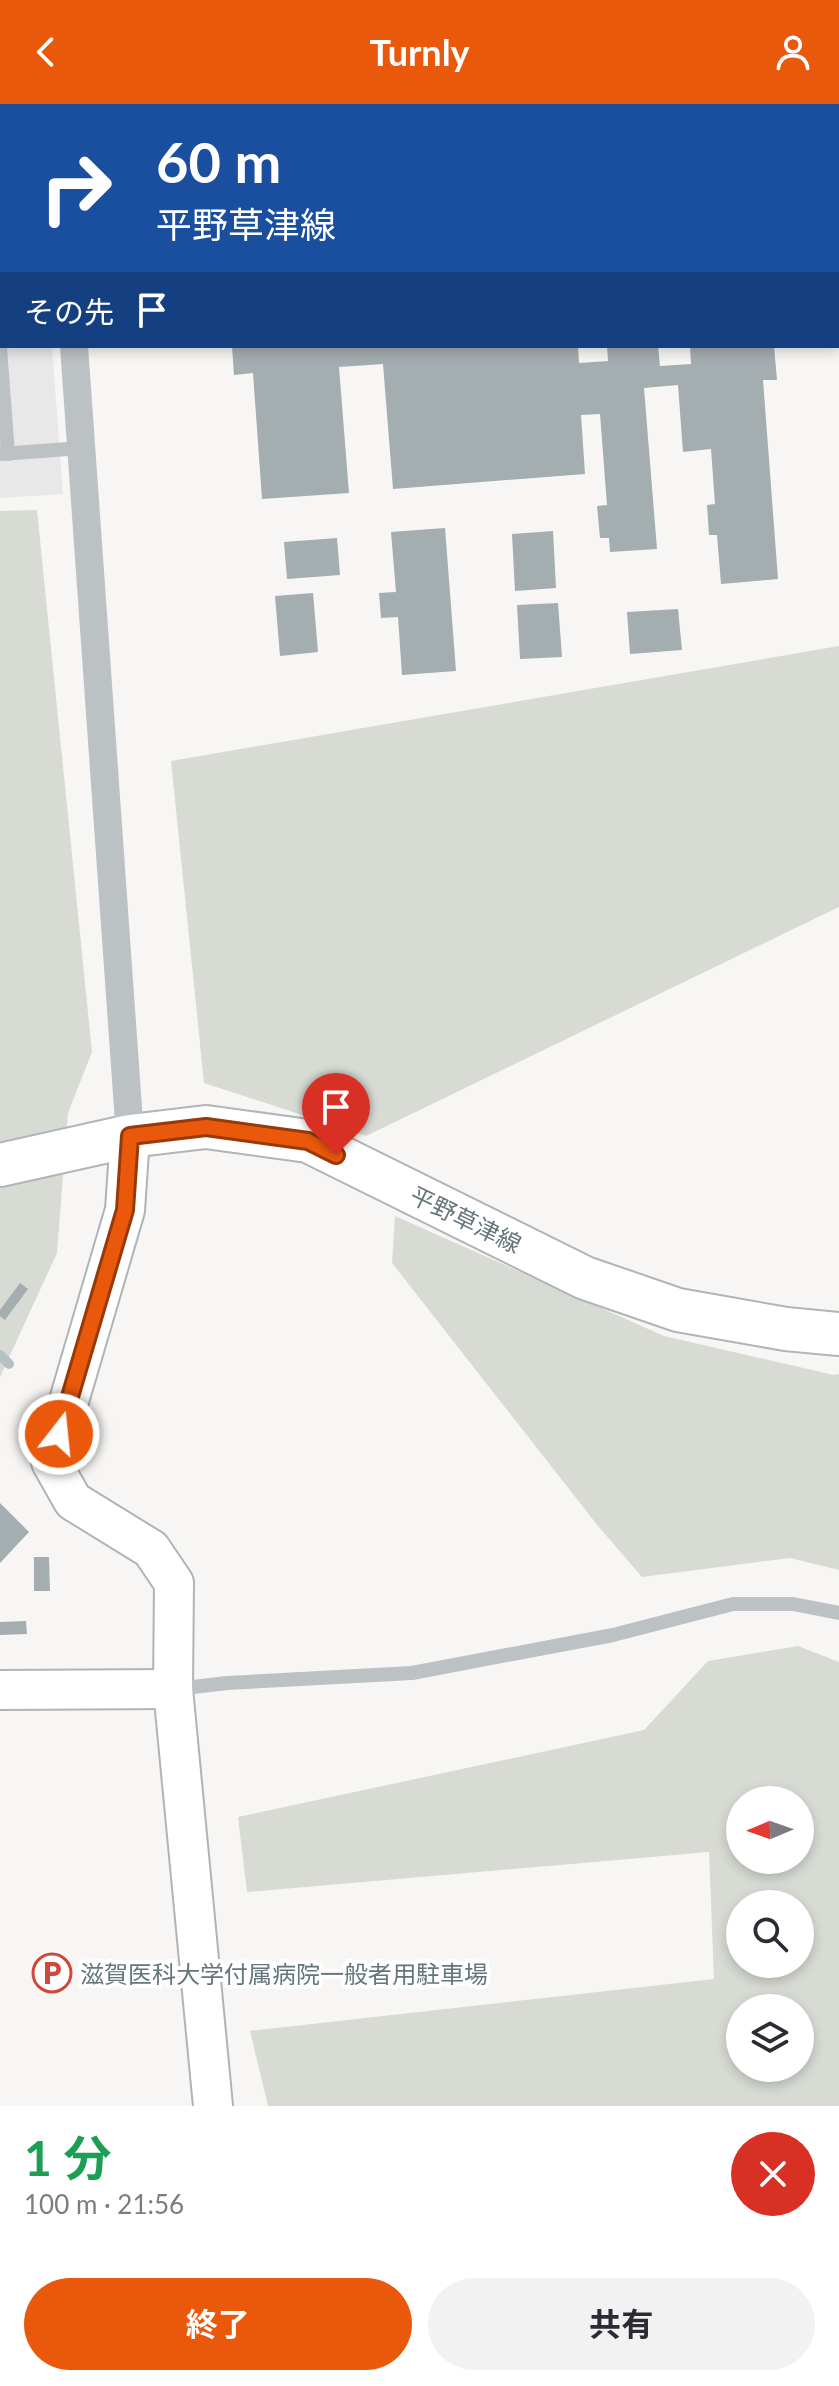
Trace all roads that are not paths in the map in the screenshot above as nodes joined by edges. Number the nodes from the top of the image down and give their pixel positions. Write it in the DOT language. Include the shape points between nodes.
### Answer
graph roads {
  1 [pos="0,348"];
  2 [pos="74,348"];
  3 [pos="82,448"];
  4 [pos="4,454"];
  5 [pos="130,1136"];
  6 [pos="0,1165"];
  7 [pos="839,1334"];
  8 [pos="839,1613"];
  9 [pos="173,1689"];
  10 [pos="0,1690"];
  11 [pos="213,2106"];
  1 -- 4 [label="lane"];
  2 -- 3 [label="street"];
  3 -- 4 [label="lane"];
  3 -- 5 [label="street"];
  5 -- 6 [label="main road, 平野草津線"];
  5 -- 7 [label="main road, 平野草津線" via="206,1127 308,1141 585,1278 678,1310"];
  5 -- 9 [label="street" via="125,1210 51,1462 73,1501 151,1549 174,1583"];
  8 -- 9 [label="lane" via="793,1604 733,1604 613,1635 412,1673"];
  9 -- 10 [label="street"];
  9 -- 11 [label="street"];
}
